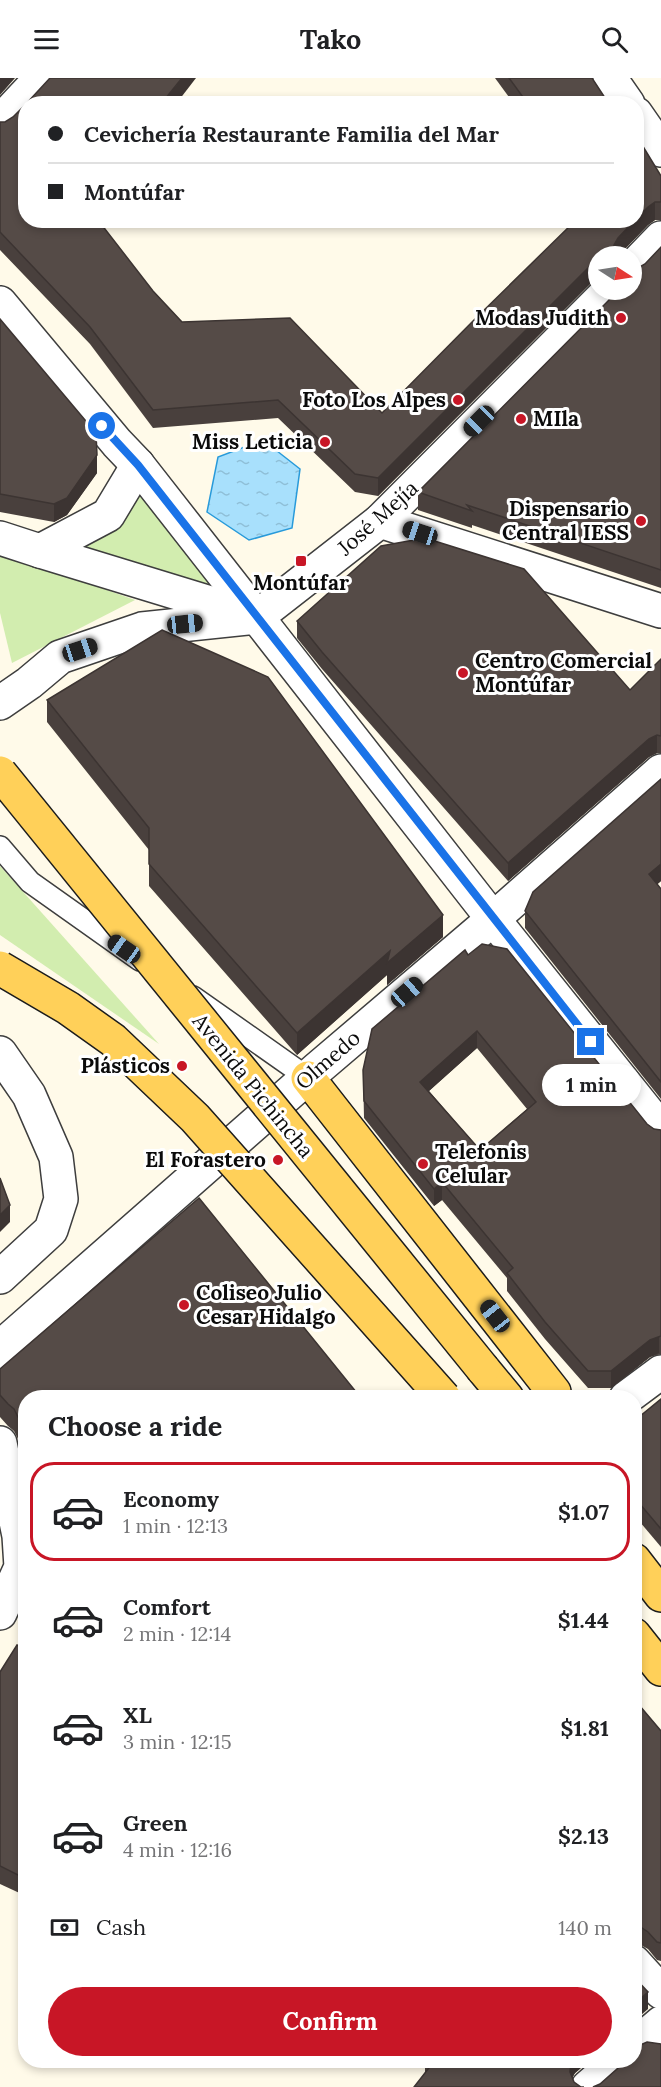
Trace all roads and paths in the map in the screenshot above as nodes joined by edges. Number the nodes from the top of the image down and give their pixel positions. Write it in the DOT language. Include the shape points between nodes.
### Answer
graph roads {
  1 [pos="41,78"];
  2 [pos="610,78"];
  3 [pos="24,96"];
  4 [pos="622,96"];
  5 [pos="18,103"];
  6 [pos="0,122"];
  7 [pos="644,126"];
  8 [pos="661,150"];
  9 [pos="661,238"];
  10 [pos="642,258"];
  11 [pos="600,300"];
  12 [pos="0,303"];
  13 [pos="138,465"];
  14 [pos="380,521"];
  15 [pos="0,538"];
  16 [pos="40,551"];
  17 [pos="661,611"];
  18 [pos="257,617"];
  19 [pos="0,702"];
  20 [pos="661,771"];
  21 [pos="0,773"];
  22 [pos="0,847"];
  23 [pos="493,919"];
  24 [pos="0,968"];
  25 [pos="0,1053"];
  26 [pos="308,1078"];
  27 [pos="661,1129"];
  28 [pos="0,1277"];
  29 [pos="0,1354"];
  30 [pos="661,1372"];
  31 [pos="437,1390"];
  32 [pos="500,1390"];
  33 [pos="552,1390"];
  34 [pos="637,1390"];
  35 [pos="1,1459"];
  36 [pos="18,1532"];
  37 [pos="18,1545"];
  38 [pos="16,1563"];
  39 [pos="642,1570"];
  40 [pos="661,1595"];
  41 [pos="0,1613"];
  42 [pos="642,1645"];
  43 [pos="661,1669"];
  44 [pos="642,1971"];
  45 [pos="661,1992"];
  46 [pos="661,2023"];
  47 [pos="642,2039"];
  48 [pos="610,2068"];
  49 [pos="588,2087"];
  1 -- 3 [label="street"];
  2 -- 4 [label="street"];
  5 -- 6 [label="street"];
  7 -- 8 [label="street"];
  9 -- 10 [label="street"];
  11 -- 14 [label="street, José Mejía"];
  12 -- 13 [label="street"];
  13 -- 16 [label="street" via="108,515"];
  13 -- 18 [label="street"];
  14 -- 17 [label="street"];
  14 -- 18 [label="street, José Mejía"];
  15 -- 16 [label="street"];
  16 -- 18 [label="street"];
  18 -- 19 [label="street" via="132,632 60,657"];
  18 -- 23 [label="street"];
  20 -- 23 [label="street, Olmedo"];
  21 -- 32 [label="main road, Avenida Pichincha, bridge"];
  22 -- 26 [label="lane" via="30,882"];
  23 -- 26 [label="street, Olmedo"];
  23 -- 27 [label="street"];
  24 -- 31 [label="main road, bridge" via="113,1040 195,1118"];
  25 -- 28 [label="street" via="29,1095 56,1157 61,1198 51,1230"];
  26 -- 29 [label="street, Olmedo" via="11,1338"];
  26 -- 33 [label="main road"];
  30 -- 34 [label="street"];
  35 -- 36 [label="street"];
  37 -- 38 [label="street"];
  38 -- 41 [label="street"];
  39 -- 40 [label="main road"];
  42 -- 43 [label="main road"];
  44 -- 45 [label="street"];
  46 -- 47 [label="street"];
  48 -- 49 [label="street"];
}
